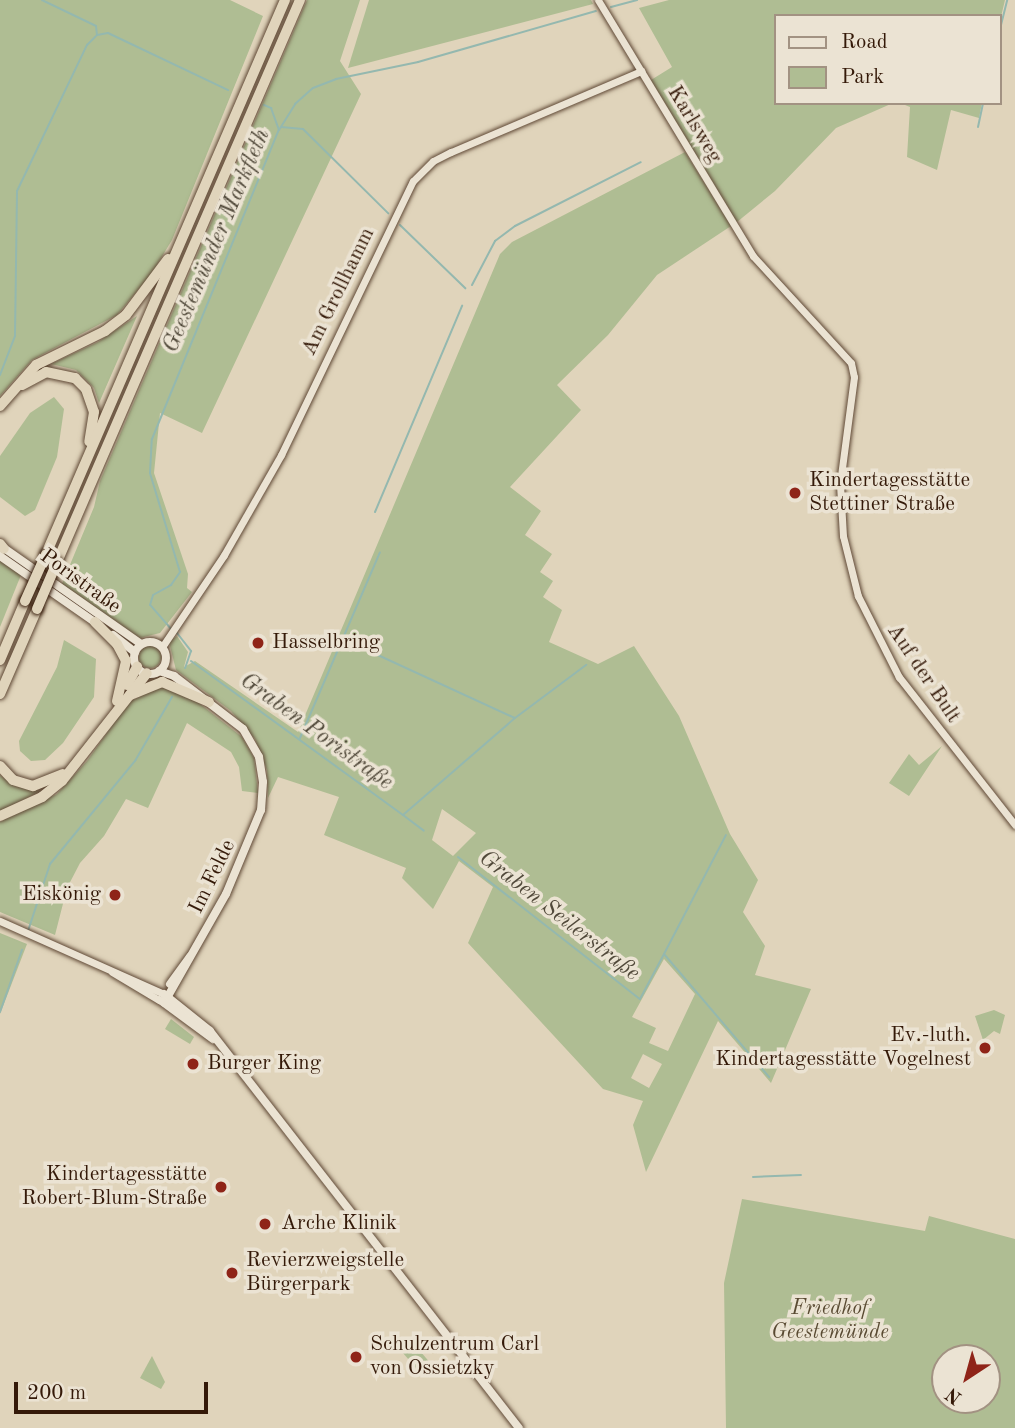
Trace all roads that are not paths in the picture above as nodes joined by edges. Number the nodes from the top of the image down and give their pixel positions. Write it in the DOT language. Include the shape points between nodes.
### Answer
graph roads {
  1 [pos="285,0"];
  2 [pos="300,0"];
  3 [pos="598,0"];
  4 [pos="641,71"];
  5 [pos="181,241"];
  6 [pos="761,267"];
  7 [pos="0,405"];
  8 [pos="0,413"];
  9 [pos="76,483"];
  10 [pos="1,548"];
  11 [pos="95,622"];
  12 [pos="142,644"];
  13 [pos="159,645"];
  14 [pos="135,652"];
  15 [pos="0,660"];
  16 [pos="137,667"];
  17 [pos="162,667"];
  18 [pos="146,673"];
  19 [pos="0,694"];
  20 [pos="120,700"];
  21 [pos="209,702"];
  22 [pos="0,766"];
  23 [pos="0,816"];
  24 [pos="1015,825"];
  25 [pos="0,921"];
  26 [pos="164,998"];
  27 [pos="519,1428"];
  1 -- 5 [label="highway"];
  2 -- 19 [label="highway, bridge"];
  3 -- 4 [label="street, Karlsweg"];
  4 -- 6 [label="street, Karlsweg"];
  4 -- 13 [label="street, Am Grollhamm" via="452,152 422,170 406,192 275,466 224,555"];
  5 -- 7 [label="highway" via="126,315 105,331 36,365"];
  5 -- 9 [label="highway"];
  6 -- 24 [label="street, Auf der Bult" via="816,322 852,367 840,460 841,514 851,575 871,627 899,677"];
  8 -- 9 [label="highway" via="33,376 55,371 75,378 86,389 94,412"];
  9 -- 15 [label="highway, bridge"];
  10 -- 11 [label="main road, Poristraße"];
  10 -- 12 [label="main road, Poristraße"];
  11 -- 14 [label="main road, Poristraße"];
  11 -- 20 [label="highway" via="117,644 126,661"];
  12 -- 13 [label="main road"];
  12 -- 14 [label="main road"];
  13 -- 17 [label="main road"];
  14 -- 16 [label="main road"];
  16 -- 18 [label="main road"];
  16 -- 20 [label="highway"];
  17 -- 18 [label="main road"];
  17 -- 21 [label="main road"];
  18 -- 20 [label="highway"];
  20 -- 21 [label="highway" via="150,683 162,682"];
  20 -- 22 [label="highway" via="57,778 43,785 24,785"];
  20 -- 23 [label="highway" via="62,781 42,797"];
  21 -- 26 [label="main road, Im Felde" via="243,729 255,747 263,769 261,810 219,910"];
  25 -- 26 [label="street"];
  26 -- 27 [label="main road" via="203,1036 213,1039"];
}
